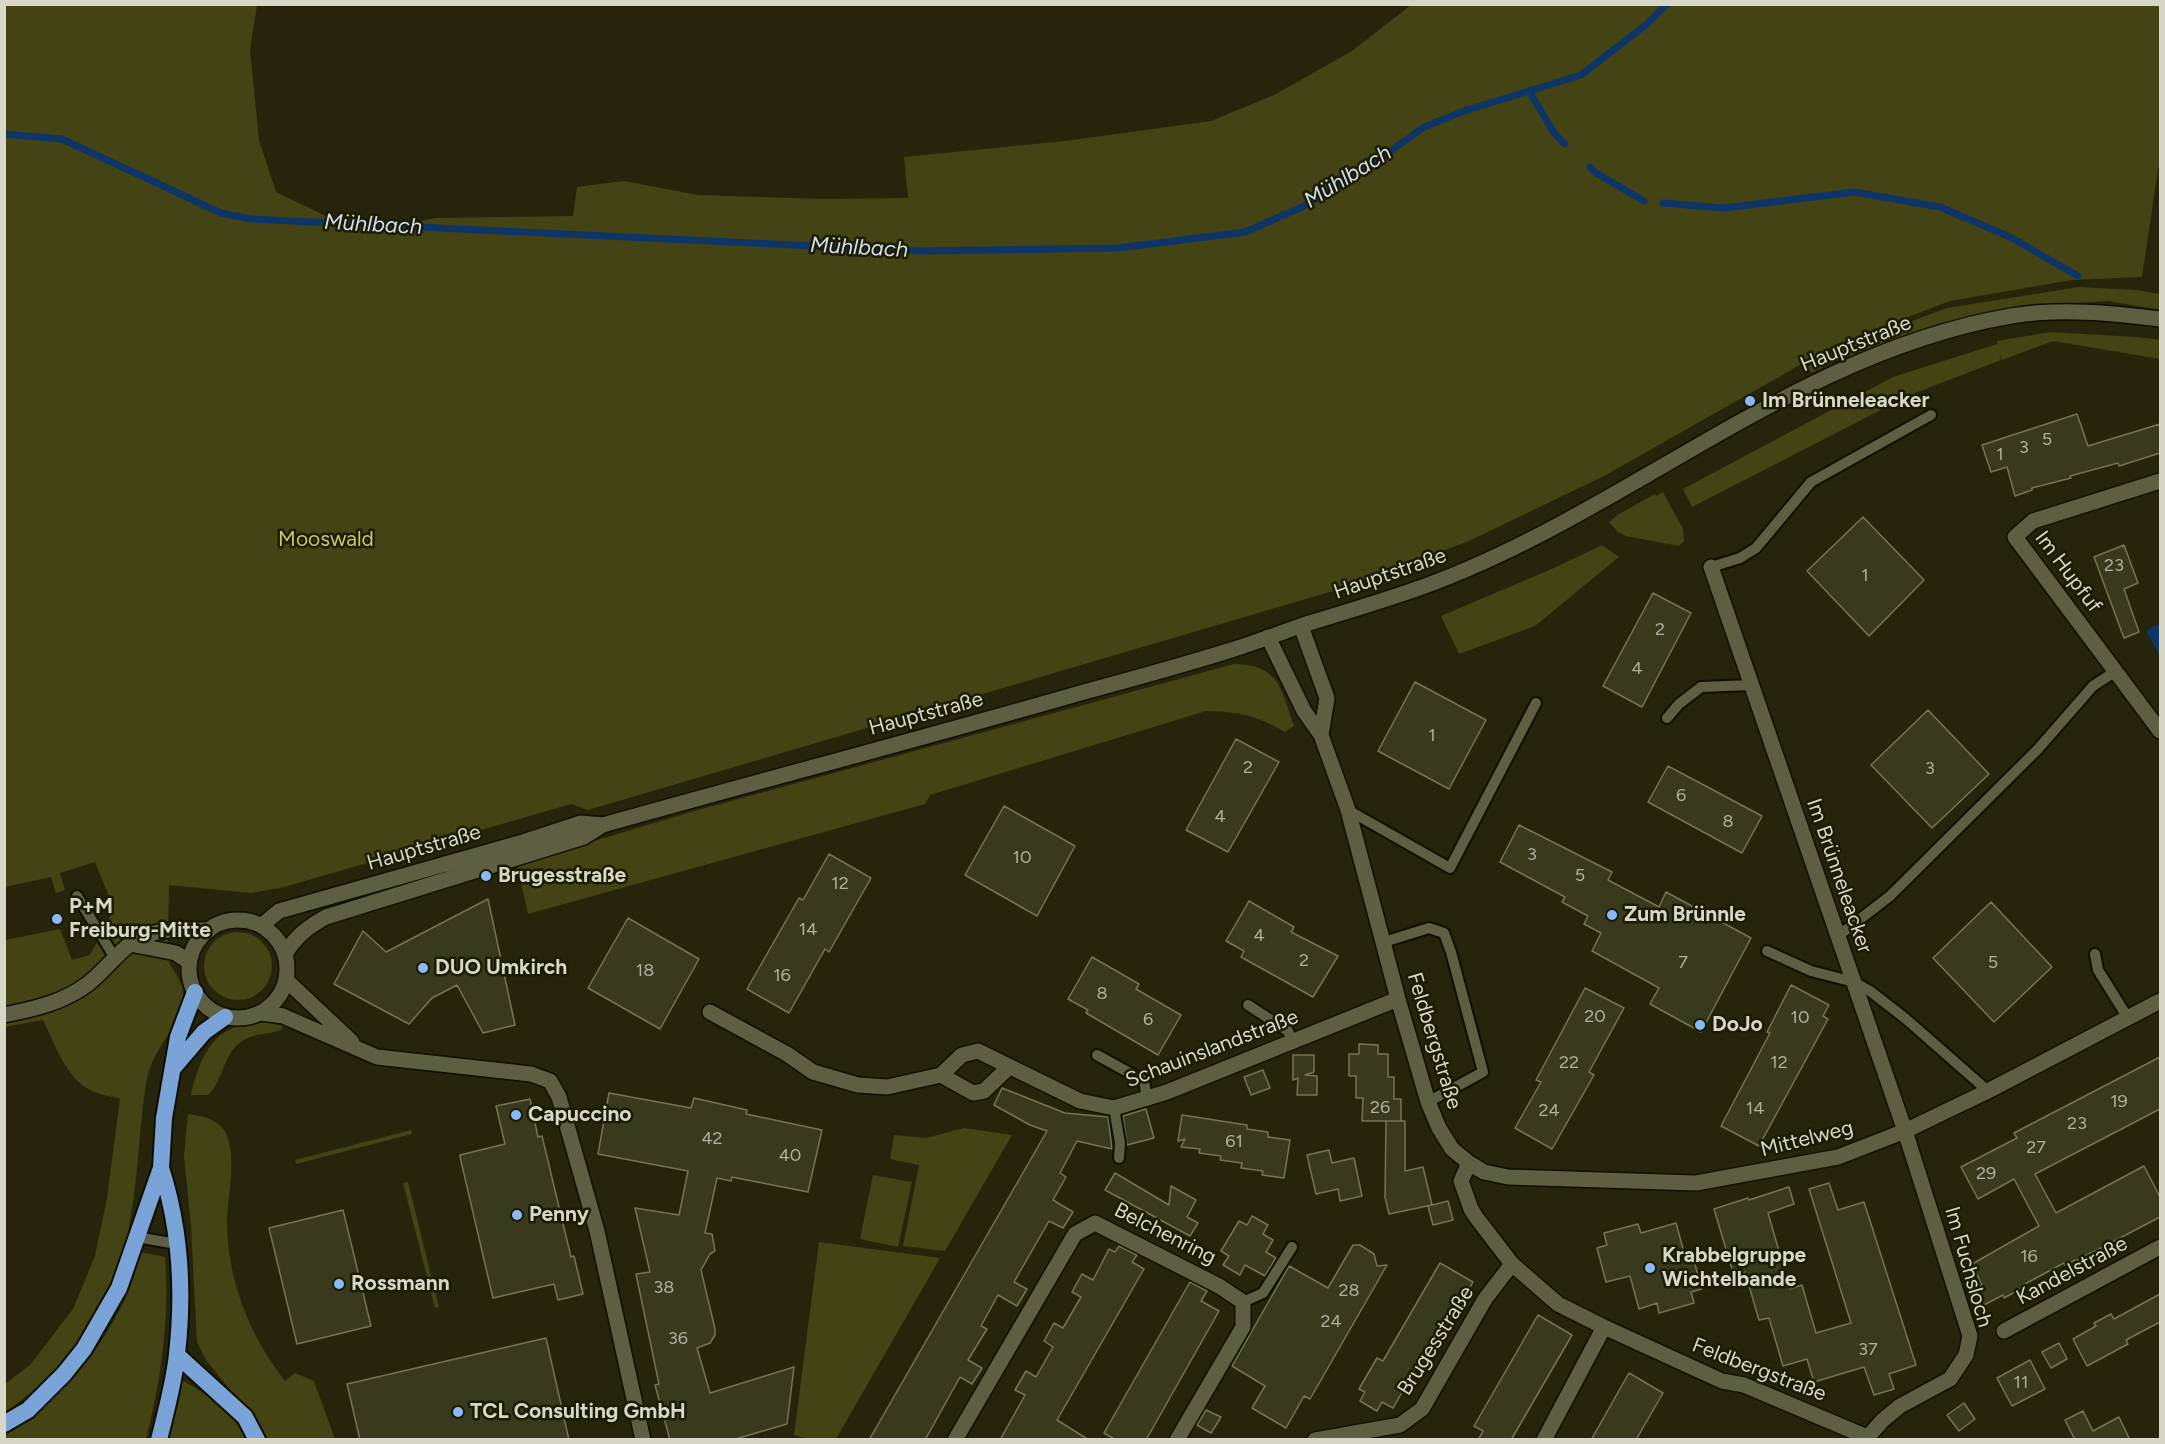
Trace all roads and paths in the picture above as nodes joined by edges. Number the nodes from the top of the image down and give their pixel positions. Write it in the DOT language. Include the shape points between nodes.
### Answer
graph roads {
  1 [pos="2160,319"];
  2 [pos="1931,415"];
  3 [pos="2160,481"];
  4 [pos="1711,567"];
  5 [pos="1301,626"];
  6 [pos="1268,637"];
  7 [pos="2116,671"];
  8 [pos="1750,685"];
  9 [pos="1536,703"];
  10 [pos="1667,718"];
  11 [pos="2160,731"];
  12 [pos="1321,735"];
  13 [pos="1348,810"];
  14 [pos="603,825"];
  15 [pos="77,897"];
  16 [pos="261,926"];
  17 [pos="209,930"];
  18 [pos="1838,936"];
  19 [pos="1384,942"];
  20 [pos="130,944"];
  21 [pos="1767,951"];
  22 [pos="285,954"];
  23 [pos="2095,954"];
  24 [pos="115,958"];
  25 [pos="189,962"];
  26 [pos="286,980"];
  27 [pos="1854,982"];
  28 [pos="195,992"];
  29 [pos="1398,999"];
  30 [pos="2160,1001"];
  31 [pos="1248,1005"];
  32 [pos="261,1012"];
  33 [pos="710,1012"];
  34 [pos="4,1015"];
  35 [pos="225,1017"];
  36 [pos="2128,1018"];
  37 [pos="1292,1041"];
  38 [pos="362,1049"];
  39 [pos="1097,1055"];
  40 [pos="1008,1066"];
  41 [pos="174,1067"];
  42 [pos="941,1075"];
  43 [pos="1988,1091"];
  44 [pos="1148,1098"];
  45 [pos="1428,1102"];
  46 [pos="1114,1108"];
  47 [pos="1905,1131"];
  48 [pos="1119,1158"];
  49 [pos="1469,1163"];
  50 [pos="161,1168"];
  51 [pos="136,1237"];
  52 [pos="177,1244"];
  53 [pos="1292,1247"];
  54 [pos="2160,1248"];
  55 [pos="1512,1264"];
  56 [pos="1243,1302"];
  57 [pos="1604,1328"];
  58 [pos="2004,1331"];
  59 [pos="177,1355"];
  60 [pos="4,1424"];
  61 [pos="1866,1438"];
  62 [pos="159,1440"];
  63 [pos="257,1440"];
  64 [pos="643,1440"];
  65 [pos="955,1440"];
  66 [pos="1177,1440"];
  67 [pos="1315,1440"];
  68 [pos="1544,1440"];
  1 -- 5 [label="street, Hauptstraße" via="2113,313 2016,315 1917,341 1805,386 1561,524 1487,560 1426,585"];
  2 -- 4 [label="lane" via="1811,482 1756,548"];
  3 -- 7 [label="street, Im Hupfuf" via="2033,521 2015,537"];
  4 -- 8 [label="street, Im Brünneleacker"];
  5 -- 6 [label="street, Hauptstraße"];
  5 -- 12 [label="street, Feldbergstraße" via="1327,698"];
  6 -- 12 [label="street, Feldbergstraße" via="1304,711"];
  6 -- 14 [label="street, Hauptstraße" via="991,719"];
  7 -- 11 [label="street, Im Hupfuf"];
  7 -- 18 [label="lane" via="2093,686 2038,748 1890,896"];
  8 -- 10 [label="lane" via="1701,687"];
  8 -- 18 [label="street, Im Brünneleacker"];
  9 -- 13 [label="lane" via="1450,868"];
  12 -- 13 [label="street, Feldbergstraße"];
  13 -- 19 [label="street, Feldbergstraße"];
  14 -- 16 [label="street, Hauptstraße" via="581,823 279,911"];
  14 -- 22 [label="street, Hauptstraße" via="584,837 326,917 305,928"];
  15 -- 24 [label="lane"];
  16 -- 17 [label="street" via="235,920"];
  16 -- 22 [label="street" via="276,938"];
  17 -- 20 [label="street" via="170,930 142,936"];
  17 -- 25 [label="street" via="196,944"];
  18 -- 27 [label="street, Im Brünneleacker"];
  19 -- 29 [label="street, Feldbergstraße"];
  19 -- 45 [label="lane" via="1429,928 1444,933 1451,952 1483,1072"];
  20 -- 24 [label="street"];
  20 -- 25 [label="street" via="176,953"];
  21 -- 27 [label="lane" via="1811,971"];
  22 -- 26 [label="street"];
  23 -- 36 [label="lane" via="2098,970"];
  24 -- 34 [label="street" via="72,994 43,1007"];
  25 -- 28 [label="street"];
  26 -- 32 [label="street" via="275,1001"];
  26 -- 38 [label="street"];
  27 -- 43 [label="lane" via="1906,1019"];
  27 -- 47 [label="street, Im Brünneleacker"];
  28 -- 35 [label="street" via="204,1005"];
  28 -- 41 [label="highway" via="178,1037"];
  29 -- 37 [label="street, Schauinslandstraße"];
  29 -- 45 [label="street, Feldbergstraße"];
  30 -- 36 [label="street, Mittelweg"];
  31 -- 37 [label="lane" via="1288,1031"];
  32 -- 35 [label="street" via="241,1018"];
  32 -- 38 [label="street" via="283,1016"];
  33 -- 42 [label="street, Schauinslandstraße" via="813,1072 887,1088"];
  35 -- 41 [label="highway" via="204,1032"];
  36 -- 43 [label="street, Mittelweg"];
  37 -- 44 [label="street, Schauinslandstraße"];
  38 -- 64 [label="street" via="377,1057 531,1074 550,1082 559,1097 597,1231"];
  39 -- 44 [label="lane" via="1144,1081"];
  40 -- 42 [label="street, Schauinslandstraße" via="978,1051 962,1055"];
  40 -- 42 [label="street" via="984,1091 973,1093"];
  40 -- 46 [label="street, Schauinslandstraße" via="1080,1101"];
  41 -- 50 [label="highway" via="164,1118"];
  43 -- 47 [label="street, Mittelweg"];
  44 -- 46 [label="street, Schauinslandstraße"];
  45 -- 49 [label="street, Feldbergstraße" via="1452,1149"];
  46 -- 48 [label="lane"];
  47 -- 49 [label="street, Mittelweg" via="1838,1157 1696,1183 1508,1177 1484,1172"];
  47 -- 61 [label="street, Im Fuchsloch" via="1970,1336 1966,1355 1950,1379 1900,1406"];
  49 -- 55 [label="street, Feldbergstraße" via="1461,1181 1471,1209"];
  50 -- 51 [label="highway"];
  50 -- 52 [label="highway" via="171,1200"];
  51 -- 52 [label="lane"];
  51 -- 60 [label="highway" via="119,1288 84,1349 28,1410"];
  52 -- 59 [label="highway"];
  53 -- 56 [label="lane" via="1263,1293"];
  54 -- 58 [label="street, Kandelstraße"];
  55 -- 57 [label="street, Feldbergstraße" via="1558,1304"];
  55 -- 67 [label="street, Brugesstraße" via="1485,1299 1422,1409 1400,1425"];
  56 -- 65 [label="street, Belchenring" via="1095,1223 1076,1234"];
  56 -- 66 [label="street" via="1243,1326"];
  57 -- 61 [label="street, Feldbergstraße" via="1722,1381 1744,1385"];
  57 -- 68 [label="street"];
  59 -- 62 [label="highway"];
  59 -- 63 [label="highway" via="245,1417"];
}
